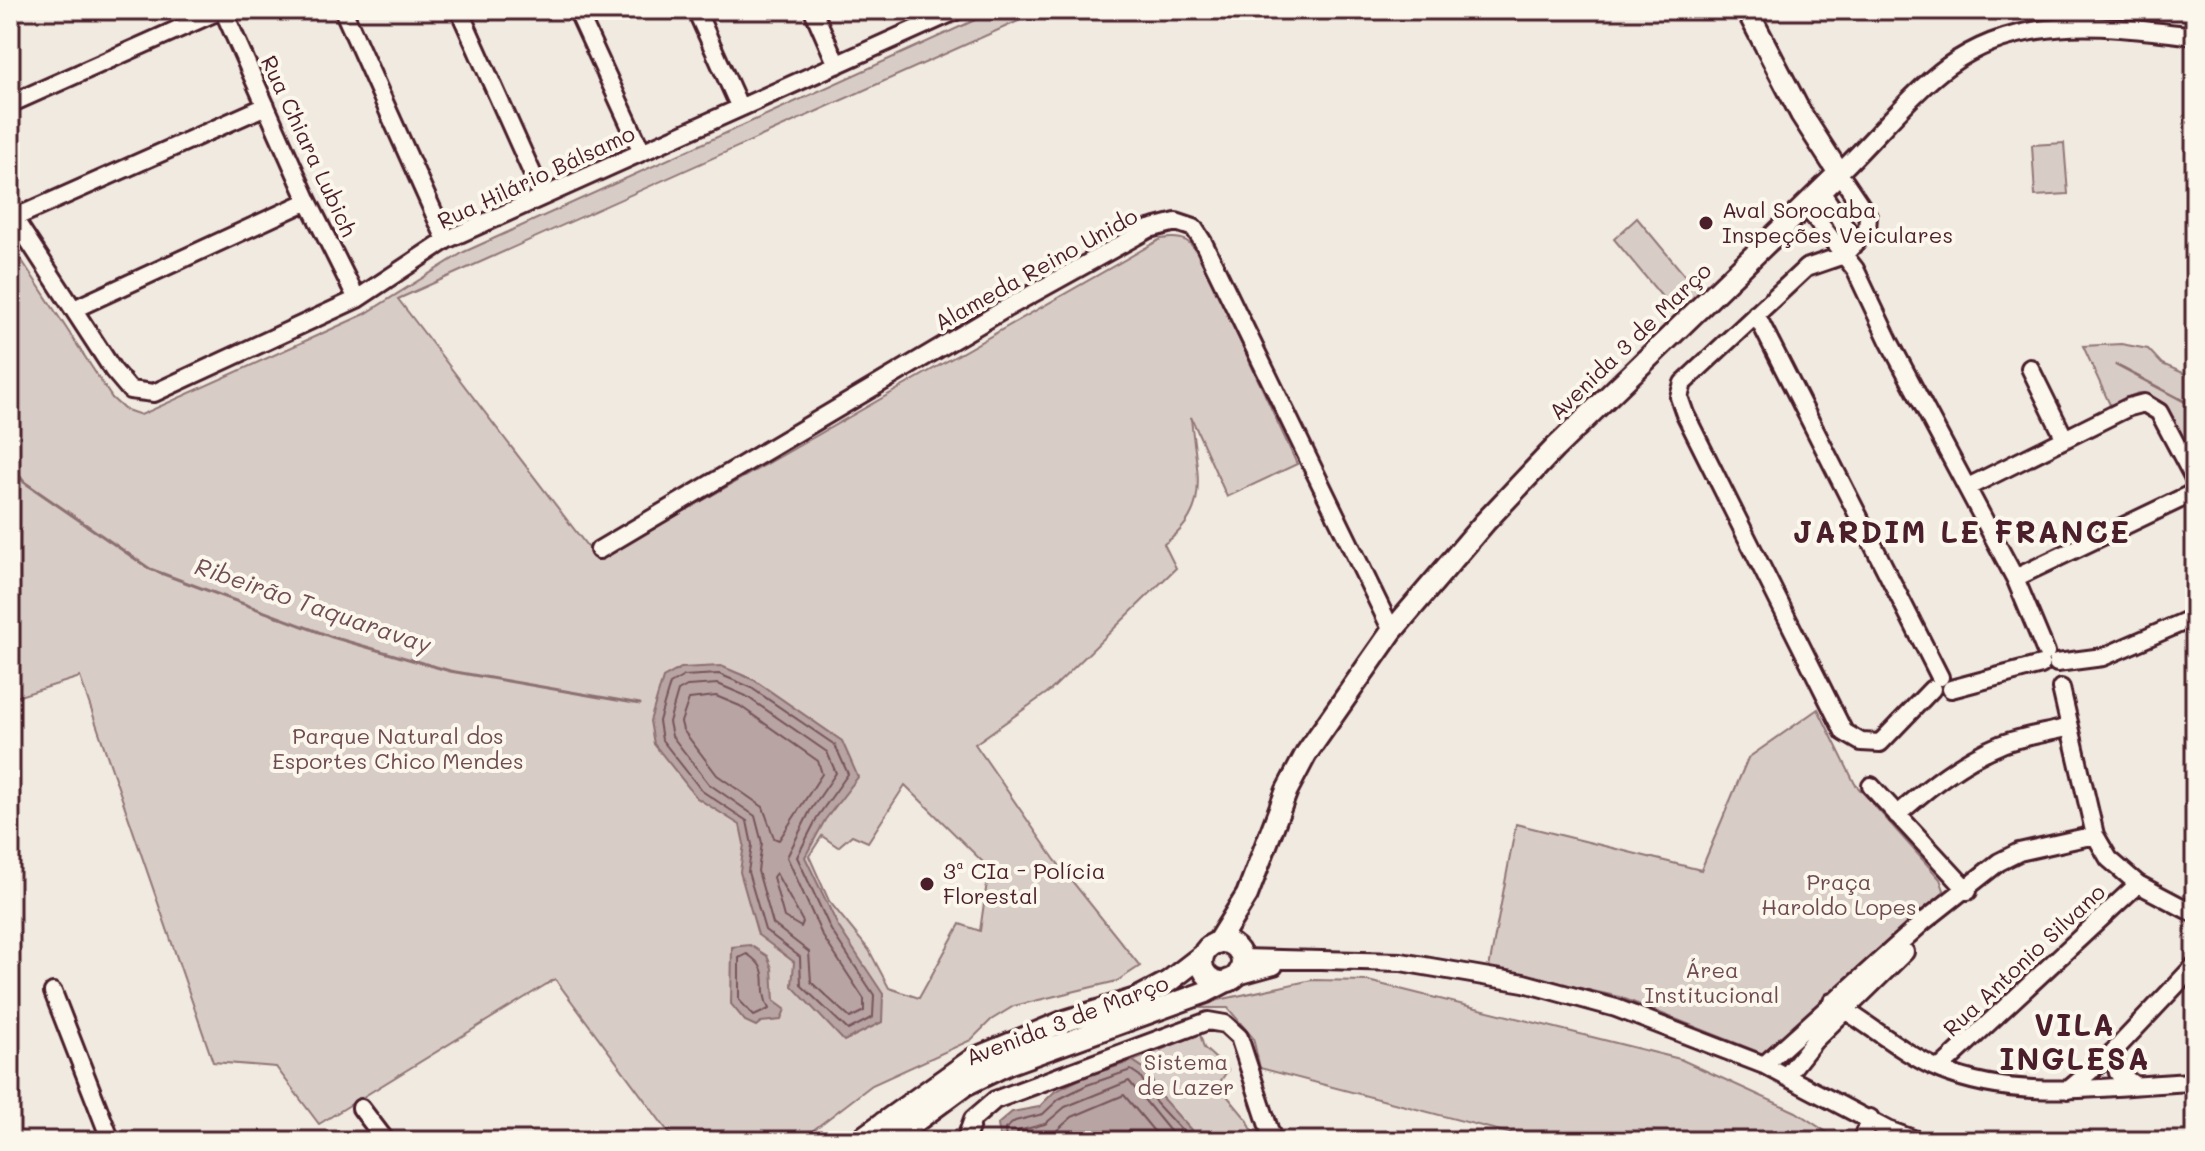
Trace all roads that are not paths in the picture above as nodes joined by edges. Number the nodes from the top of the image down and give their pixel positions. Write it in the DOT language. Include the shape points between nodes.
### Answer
graph roads {
  1 [pos="222,10"];
  2 [pos="343,10"];
  3 [pos="459,10"];
  4 [pos="577,10"];
  5 [pos="696,10"];
  6 [pos="813,10"];
  7 [pos="958,10"];
  8 [pos="1747,10"];
  9 [pos="934,15"];
  10 [pos="2195,36"];
  11 [pos="837,65"];
  12 [pos="10,104"];
  13 [pos="266,106"];
  14 [pos="740,108"];
  15 [pos="642,152"];
  16 [pos="1839,173"];
  17 [pos="1820,190"];
  18 [pos="542,195"];
  19 [pos="308,201"];
  20 [pos="1805,205"];
  21 [pos="12,215"];
  22 [pos="446,240"];
  23 [pos="1850,249"];
  24 [pos="357,299"];
  25 [pos="74,309"];
  26 [pos="1756,314"];
  27 [pos="2030,368"];
  28 [pos="2065,439"];
  29 [pos="2195,480"];
  30 [pos="1968,487"];
  31 [pos="2195,492"];
  32 [pos="599,550"];
  33 [pos="2015,578"];
  34 [pos="2195,617"];
  35 [pos="1392,631"];
  36 [pos="2048,660"];
  37 [pos="1941,685"];
  38 [pos="2061,688"];
  39 [pos="2070,727"];
  40 [pos="1871,786"];
  41 [pos="1897,815"];
  42 [pos="2095,835"];
  43 [pos="2138,884"];
  44 [pos="1969,886"];
  45 [pos="2195,914"];
  46 [pos="1227,960"];
  47 [pos="2195,965"];
  48 [pos="53,992"];
  49 [pos="1838,1006"];
  50 [pos="2113,1052"];
  51 [pos="1764,1065"];
  52 [pos="1939,1069"];
  53 [pos="1787,1075"];
  54 [pos="2195,1082"];
  55 [pos="2133,1084"];
  56 [pos="2068,1090"];
  57 [pos="361,1108"];
  58 [pos="1870,1118"];
  59 [pos="1885,1135"];
  60 [pos="111,1141"];
  61 [pos="386,1141"];
  62 [pos="858,1141"];
  63 [pos="889,1141"];
  64 [pos="965,1141"];
  65 [pos="1273,1141"];
  66 [pos="1861,1141"];
  67 [pos="1919,1141"];
  1 -- 12 [label="street"];
  1 -- 13 [label="street, Rua Chiara Lubich"];
  2 -- 22 [label="street"];
  3 -- 18 [label="street"];
  4 -- 15 [label="street"];
  5 -- 14 [label="street"];
  6 -- 11 [label="street"];
  7 -- 9 [label="street, Rua Hilário Bálsamo"];
  8 -- 16 [label="main road" via="1801,114"];
  9 -- 11 [label="street, Rua Hilário Bálsamo"];
  10 -- 16 [label="street, Avenida 3 de Março" via="2068,25 1994,41 1947,66"];
  11 -- 14 [label="street, Rua Hilário Bálsamo"];
  13 -- 19 [label="street, Rua Chiara Lubich"];
  13 -- 21 [label="street"];
  14 -- 15 [label="street, Rua Hilário Bálsamo"];
  15 -- 18 [label="street, Rua Hilário Bálsamo"];
  16 -- 17 [label="main road, Avenida 3 de Março"];
  16 -- 23 [label="street" via="1868,216 1867,230"];
  17 -- 20 [label="main road, Avenida 3 de Março"];
  17 -- 23 [label="street"];
  18 -- 22 [label="street, Rua Hilário Bálsamo"];
  19 -- 24 [label="street, Rua Chiara Lubich"];
  19 -- 25 [label="street"];
  20 -- 23 [label="street"];
  20 -- 35 [label="main road, Avenida 3 de Março" via="1554,449"];
  21 -- 25 [label="street"];
  22 -- 24 [label="street, Rua Hilário Bálsamo"];
  23 -- 26 [label="street" via="1806,268"];
  23 -- 30 [label="street" via="1889,341"];
  24 -- 25 [label="street, Rua Hilário Bálsamo" via="154,393 130,390"];
  26 -- 37 [label="street"];
  26 -- 37 [label="street" via="1683,383 1679,397 1844,732 1861,742 1880,743"];
  27 -- 28 [label="street"];
  28 -- 29 [label="street" via="2144,403 2159,412"];
  28 -- 30 [label="street"];
  30 -- 33 [label="street"];
  31 -- 33 [label="street"];
  32 -- 35 [label="street, Alameda Reino Unido" via="1005,309 1149,229 1176,222 1194,228 1203,242"];
  33 -- 36 [label="street"];
  34 -- 36 [label="street" via="2103,657"];
  35 -- 46 [label="main road, Avenida 3 de Março" via="1287,790"];
  36 -- 37 [label="street"];
  38 -- 39 [label="street"];
  39 -- 41 [label="street" via="2005,743 1975,757 1941,776"];
  39 -- 42 [label="street"];
  40 -- 41 [label="street"];
  41 -- 44 [label="street"];
  42 -- 43 [label="street" via="2109,859"];
  42 -- 44 [label="street" via="2019,852"];
  43 -- 45 [label="street"];
  43 -- 52 [label="street, Rua Antonio Silvano"];
  44 -- 49 [label="street"];
  46 -- 51 [label="street" via="1401,962 1524,983 1616,1008"];
  46 -- 62 [label="main road, Avenida 3 de Março" via="973,1059"];
  46 -- 63 [label="main road, Avenida 3 de Março" via="1206,992 1010,1063 965,1085"];
  47 -- 50 [label="street"];
  48 -- 60 [label="street"];
  49 -- 51 [label="street"];
  49 -- 52 [label="street"];
  49 -- 53 [label="street"];
  50 -- 55 [label="street" via="2118,1073"];
  50 -- 56 [label="street"];
  51 -- 53 [label="street"];
  52 -- 56 [label="street" via="1997,1086"];
  53 -- 58 [label="street"];
  54 -- 55 [label="street"];
  55 -- 56 [label="street"];
  57 -- 61 [label="street"];
  58 -- 59 [label="street"];
  58 -- 66 [label="street"];
  59 -- 67 [label="street"];
  64 -- 65 [label="street" via="973,1119 995,1100 1208,1021 1225,1024 1239,1037"];
}
